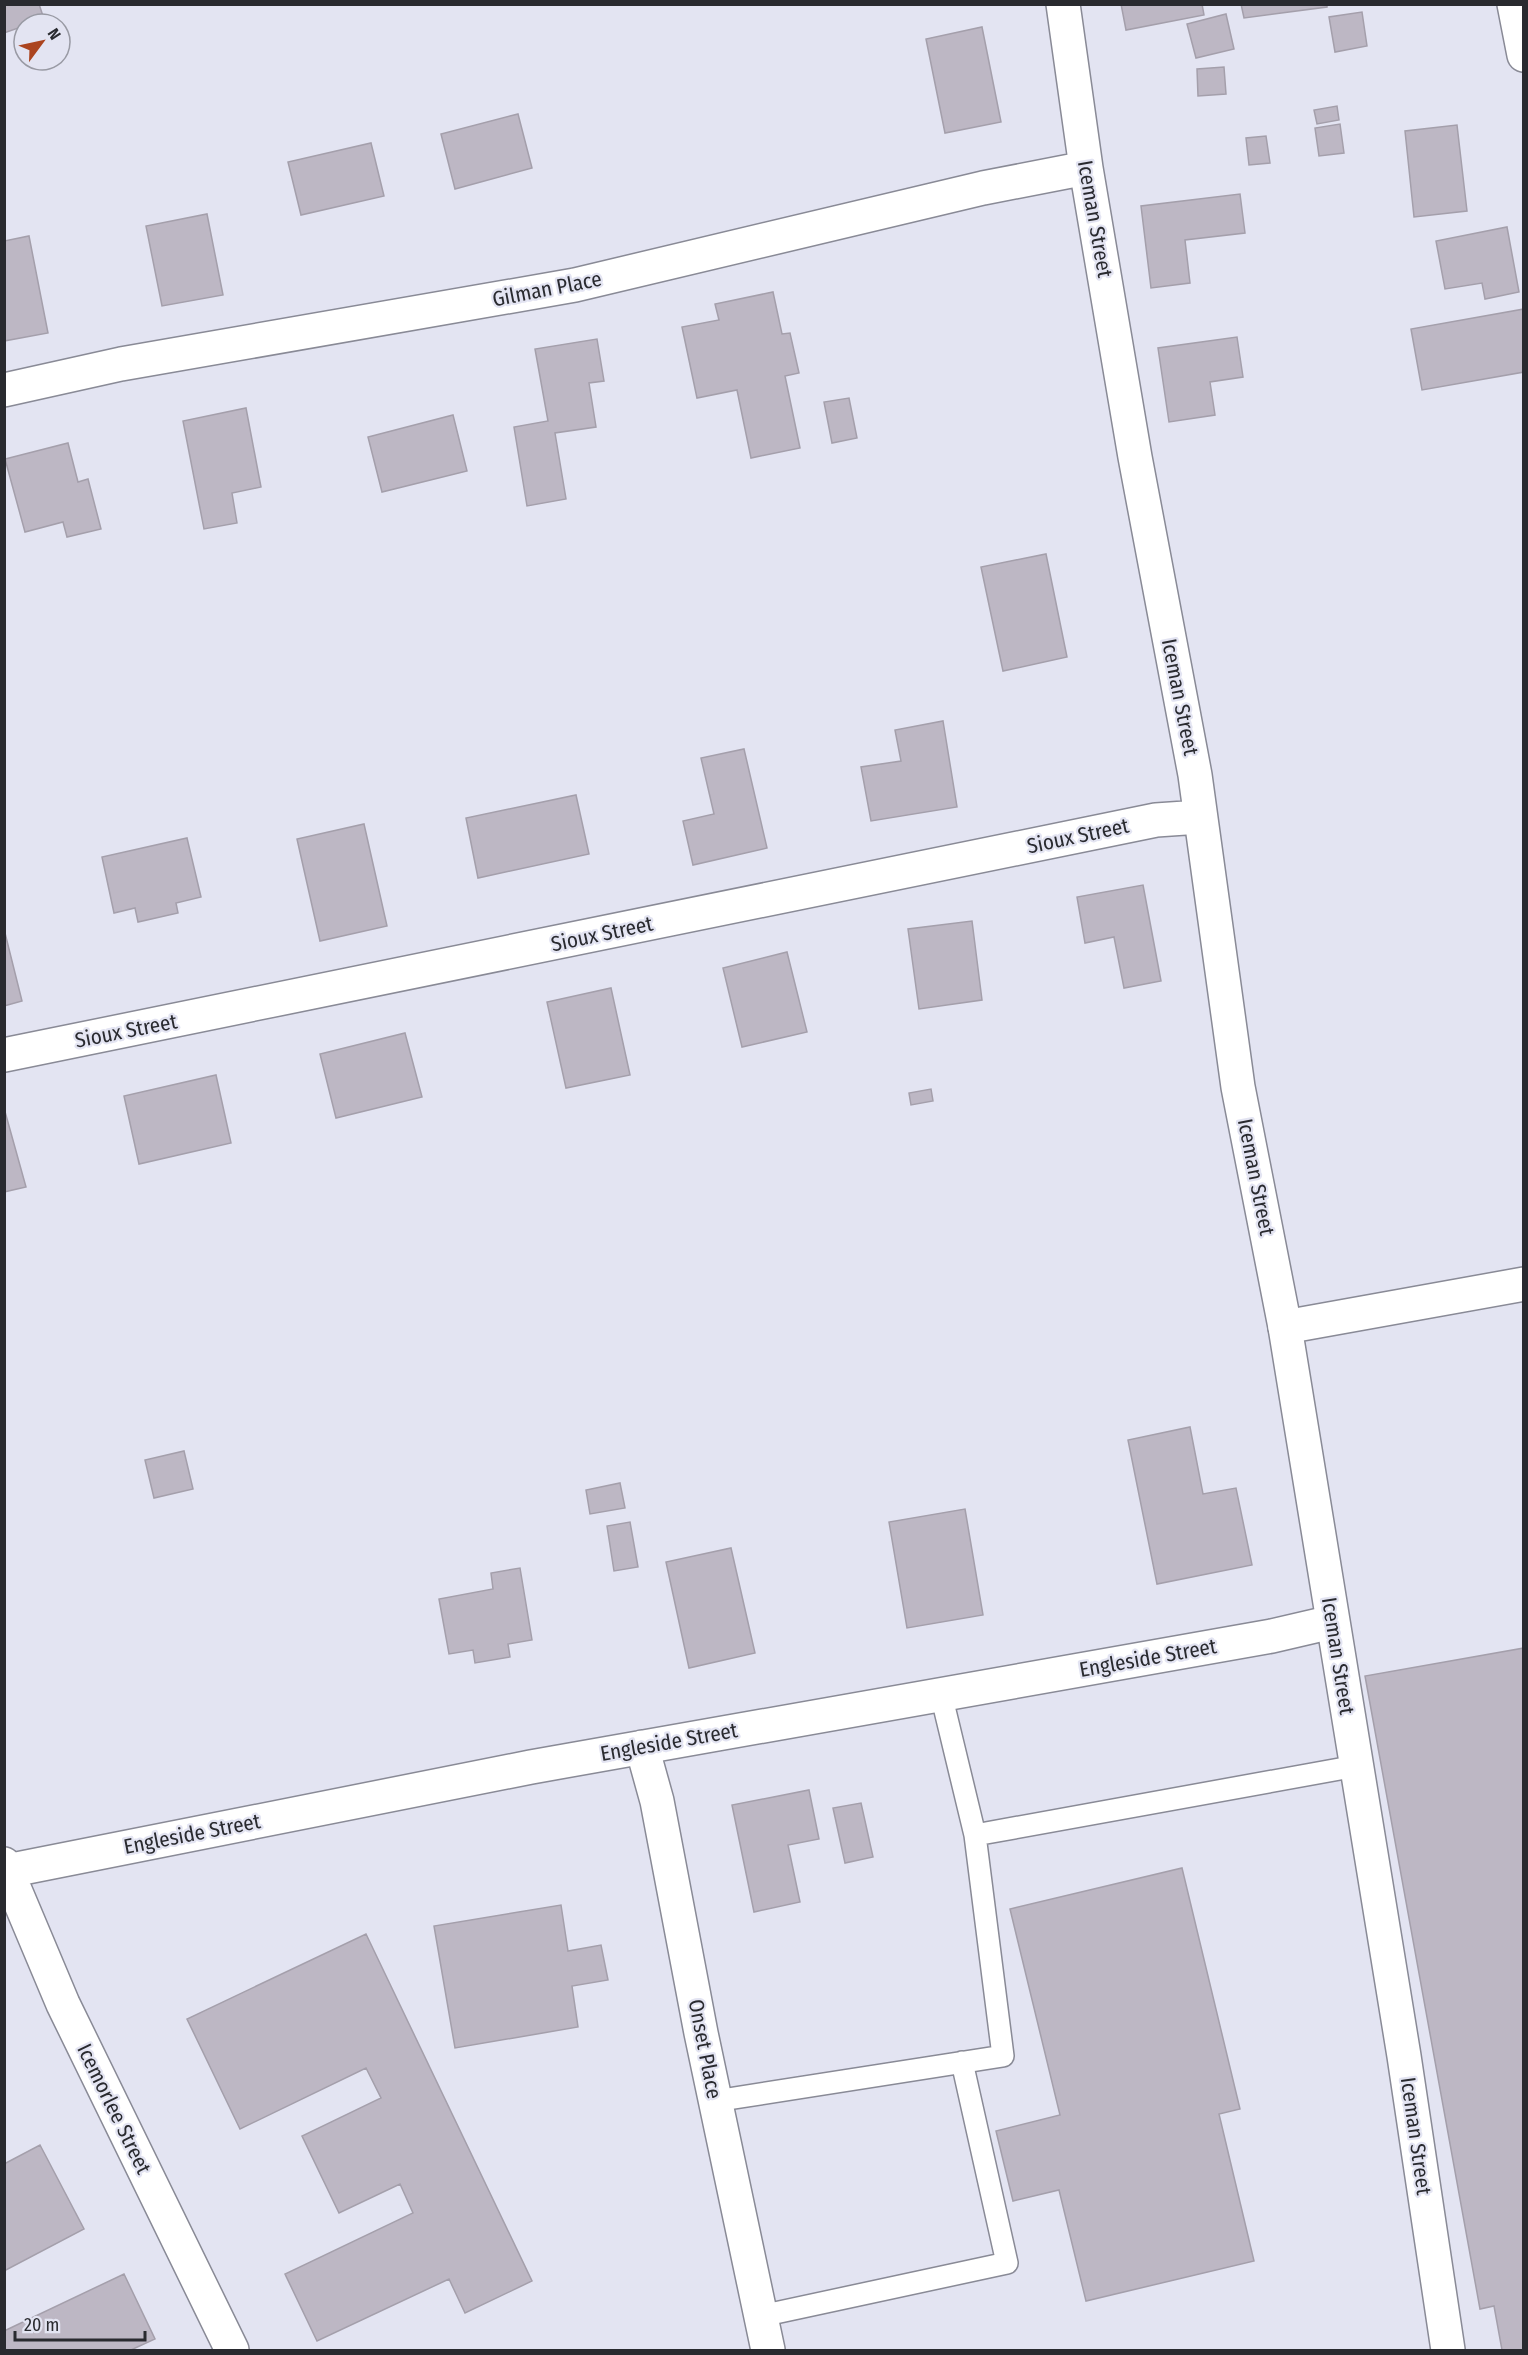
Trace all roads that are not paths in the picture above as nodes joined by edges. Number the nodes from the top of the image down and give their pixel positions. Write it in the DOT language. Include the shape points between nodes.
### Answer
graph roads {
  1 [pos="1063,4"];
  2 [pos="1514,4"];
  3 [pos="1524,55"];
  4 [pos="1086,168"];
  5 [pos="4,390"];
  6 [pos="1200,817"];
  7 [pos="4,1055"];
  8 [pos="1524,1284"];
  9 [pos="1285,1327"];
  10 [pos="1332,1622"];
  11 [pos="941,1694"];
  12 [pos="642,1747"];
  13 [pos="1356,1766"];
  14 [pos="975,1835"];
  15 [pos="6,1868"];
  16 [pos="962,2062"];
  17 [pos="715,2101"];
  18 [pos="761,2316"];
  19 [pos="231,2350"];
  20 [pos="768,2350"];
  21 [pos="1448,2350"];
  1 -- 4 [label="street, Iceman Street"];
  2 -- 3 [label="street"];
  4 -- 5 [label="street, Gilman Place" via="983,188 575,285 121,364"];
  4 -- 6 [label="street, Iceman Street"];
  6 -- 7 [label="street, Sioux Street" via="1156,819"];
  6 -- 9 [label="street, Iceman Street" via="1238,1087"];
  8 -- 9 [label="street"];
  9 -- 10 [label="street, Iceman Street"];
  10 -- 11 [label="street, Engleside Street"];
  10 -- 13 [label="street, Iceman Street"];
  11 -- 12 [label="street, Engleside Street"];
  11 -- 14 [label="lane"];
  12 -- 15 [label="street, Engleside Street"];
  12 -- 17 [label="street, Onset Place" via="657,1801"];
  13 -- 14 [label="lane"];
  13 -- 21 [label="street, Iceman Street"];
  14 -- 16 [label="lane" via="1003,2056"];
  15 -- 19 [label="street, Icemorlee Street" via="63,2004"];
  16 -- 17 [label="lane"];
  16 -- 18 [label="lane" via="1007,2263"];
  17 -- 18 [label="street, Onset Place"];
  18 -- 20 [label="street, Onset Place"];
}
